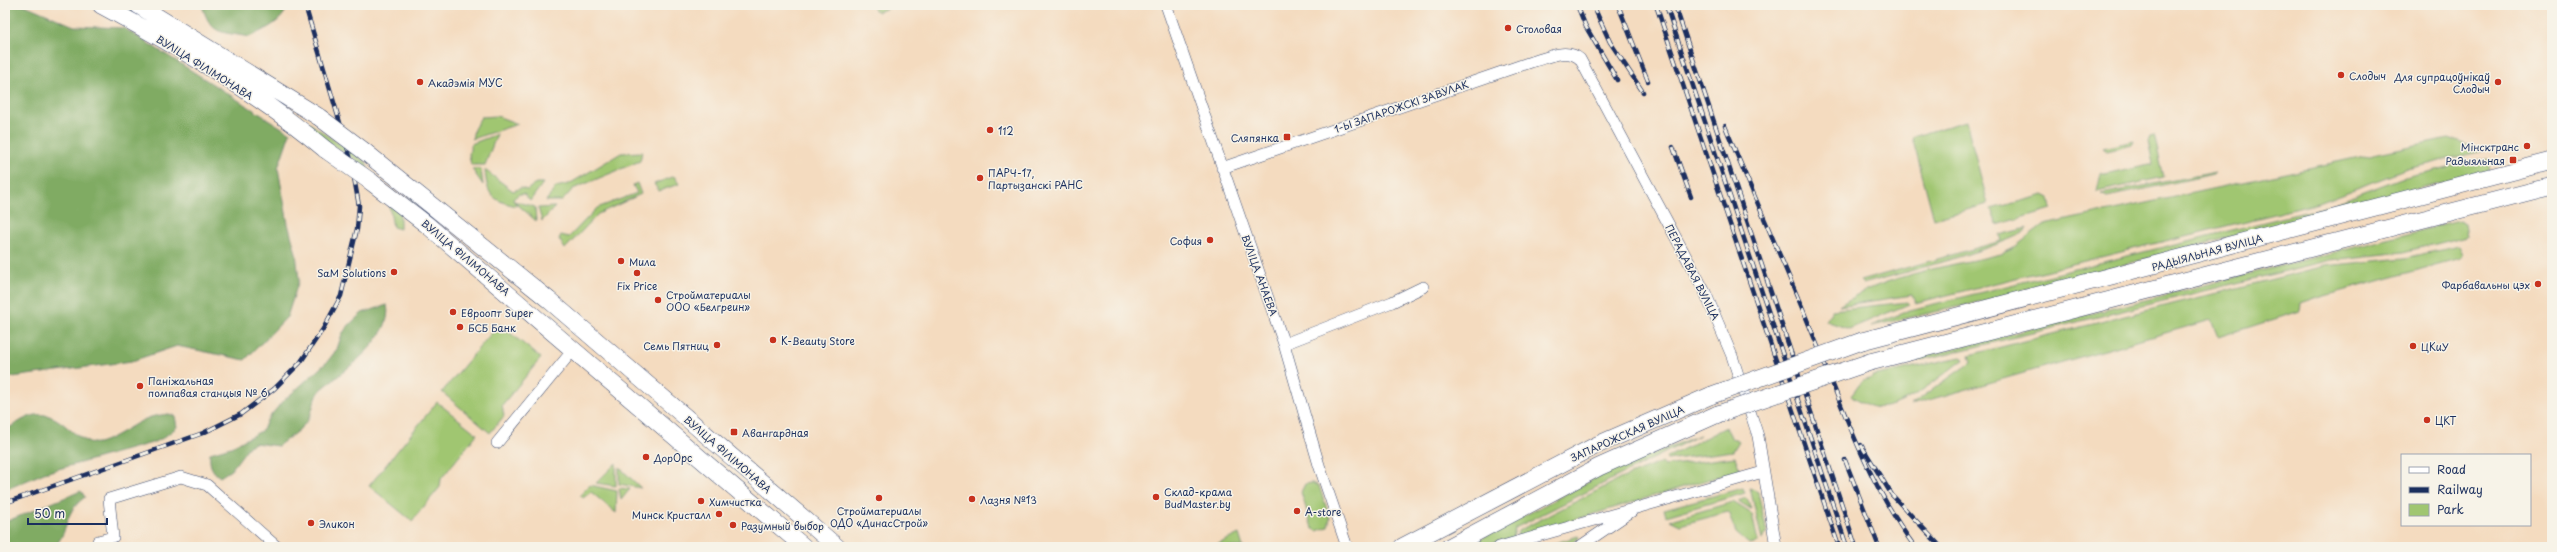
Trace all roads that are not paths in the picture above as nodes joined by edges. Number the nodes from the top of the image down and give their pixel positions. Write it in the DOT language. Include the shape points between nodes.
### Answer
graph roads {
  1 [pos="101,5"];
  2 [pos="138,5"];
  3 [pos="1166,5"];
  4 [pos="1580,59"];
  5 [pos="2552,161"];
  6 [pos="1222,168"];
  7 [pos="2552,186"];
  8 [pos="1423,287"];
  9 [pos="549,300"];
  10 [pos="536,316"];
  11 [pos="1862,341"];
  12 [pos="1284,344"];
  13 [pos="573,350"];
  14 [pos="497,443"];
  15 [pos="1763,472"];
  16 [pos="1635,508"];
  17 [pos="99,547"];
  18 [pos="277,547"];
  19 [pos="804,547"];
  20 [pos="838,547"];
  21 [pos="1347,547"];
  22 [pos="1402,547"];
  23 [pos="1449,547"];
  24 [pos="1499,547"];
  25 [pos="1580,547"];
  26 [pos="1776,547"];
  1 -- 10 [label="main road, ВУЛІЦА ФІЛІМОНАВА, bridge" via="204,64 300,129 426,224"];
  2 -- 9 [label="main road, ВУЛІЦА ФІЛІМОНАВА, bridge" via="319,117"];
  3 -- 6 [label="street, ВУЛІЦА АНАЕВА"];
  4 -- 6 [label="street, 1-Ы ЗАПАРОЖСКІ ЗАВУЛАК" via="1574,53 1564,53 1531,62"];
  4 -- 15 [label="street, ПЕРАДАВАЯ ВУЛІЦА" via="1710,304 1732,356 1758,436"];
  5 -- 11 [label="main road, РАДЫЯЛЬНАЯ ВУЛІЦА"];
  6 -- 12 [label="street, ВУЛІЦА АНАЕВА"];
  7 -- 23 [label="main road, ЗАПАРОЖСКАЯ ВУЛІЦА, bridge" via="1870,362 1718,414 1599,467"];
  8 -- 12 [label="street" via="1392,302"];
  9 -- 10 [label="main road"];
  9 -- 20 [label="main road, ВУЛІЦА ФІЛІМОНАВА"];
  10 -- 13 [label="main road, ВУЛІЦА ФІЛІМОНАВА"];
  11 -- 22 [label="main road, ЗАПАРОЖСКАЯ ВУЛІЦА, bridge" via="1712,395 1597,445"];
  12 -- 21 [label="street, ВУЛІЦА АНАЕВА" via="1319,464"];
  13 -- 14 [label="street"];
  13 -- 19 [label="main road, ВУЛІЦА ФІЛІМОНАВА"];
  15 -- 16 [label="street"];
  15 -- 26 [label="street, ПЕРАДАВАЯ ВУЛІЦА"];
  16 -- 24 [label="street"];
  16 -- 25 [label="street"];
  17 -- 18 [label="street" via="98,541 113,537 109,499 181,477 207,485"];
}
